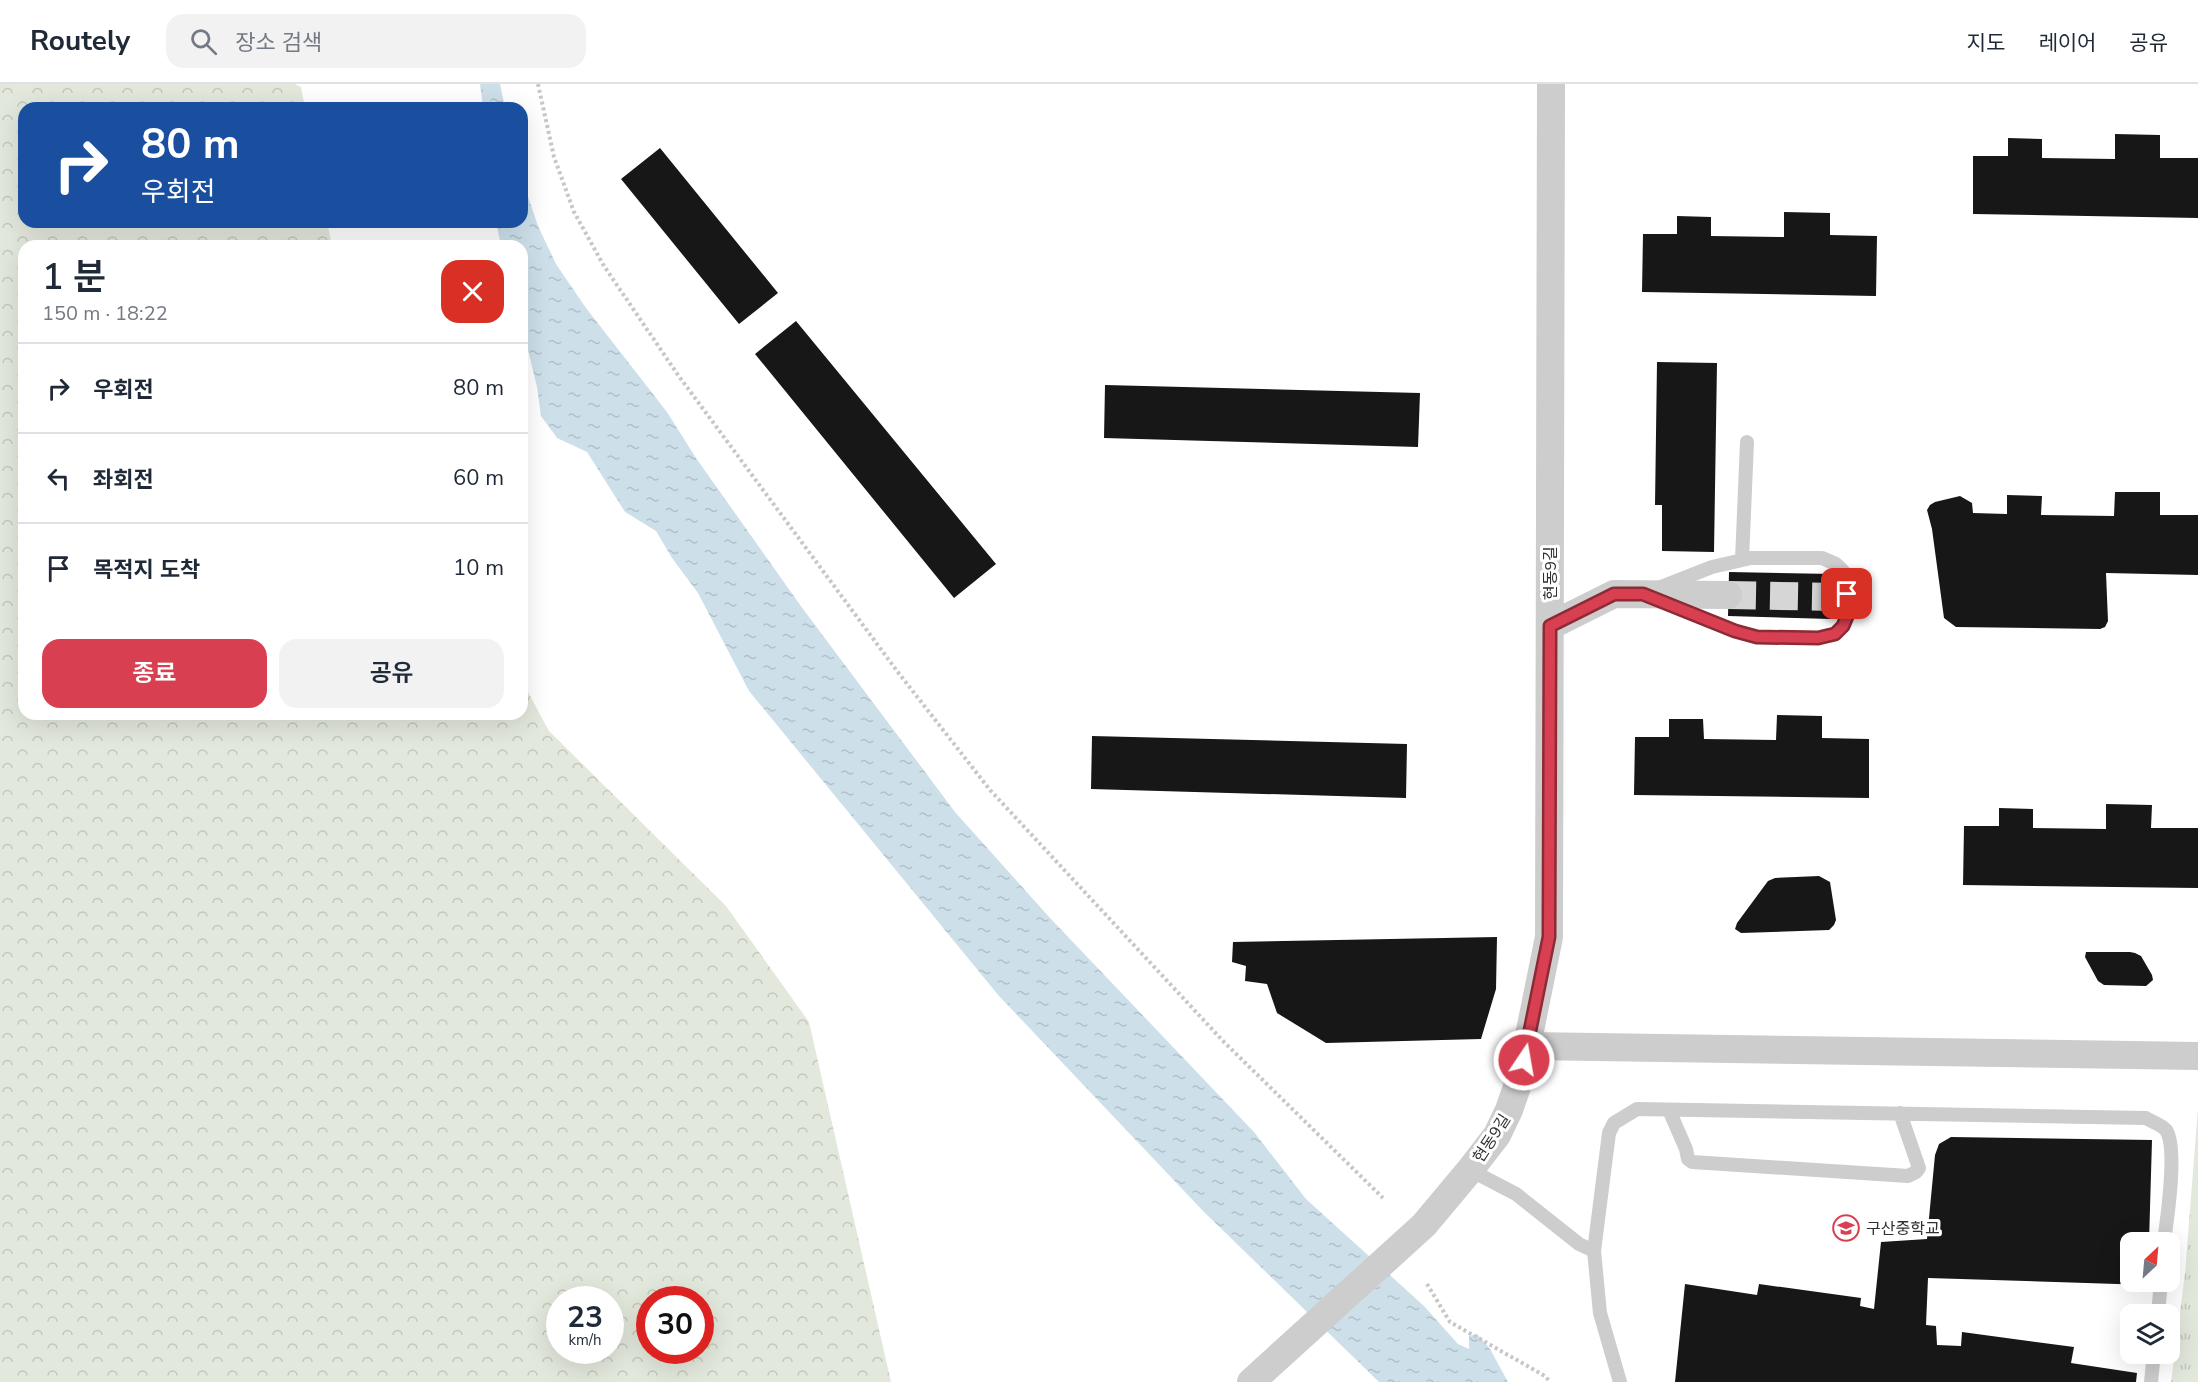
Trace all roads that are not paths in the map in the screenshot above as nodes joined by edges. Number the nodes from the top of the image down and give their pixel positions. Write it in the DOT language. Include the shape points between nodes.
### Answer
graph roads {
  1 [pos="1551,84"];
  2 [pos="1747,442"];
  3 [pos="1742,560"];
  4 [pos="1643,594"];
  5 [pos="1728,595"];
  6 [pos="1550,626"];
  7 [pos="1528,1046"];
  8 [pos="2198,1056"];
  9 [pos="1669,1110"];
  10 [pos="1900,1113"];
  11 [pos="1470,1170"];
  12 [pos="2165,1232"];
  13 [pos="1594,1251"];
  14 [pos="2153,1364"];
  15 [pos="1251,1382"];
  16 [pos="1620,1382"];
  17 [pos="2151,1382"];
  1 -- 6 [label="street, 현동9길"];
  2 -- 3 [label="lane"];
  3 -- 4 [label="lane" via="1712,567"];
  3 -- 4 [label="lane" via="1822,558 1836,564 1846,574 1848,614 1843,626 1835,634 1818,638 1757,637"];
  4 -- 5 [label="street"];
  4 -- 6 [label="street" via="1614,594"];
  6 -- 7 [label="street, 현동9길" via="1549,937"];
  7 -- 8 [label="street"];
  7 -- 11 [label="street, 현동9길" via="1509,1110 1497,1135"];
  9 -- 10 [label="lane"];
  9 -- 10 [label="lane" via="1692,1162 1908,1176 1919,1168"];
  9 -- 13 [label="lane" via="1637,1109 1614,1123 1607,1144"];
  10 -- 12 [label="lane" via="2146,1118 2165,1129 2170,1141"];
  11 -- 13 [label="lane" via="1516,1194 1579,1244"];
  11 -- 15 [label="street, 현동9길" via="1424,1225"];
  13 -- 16 [label="lane" via="1600,1313"];
  14 -- 17 [label="lane"];
}
